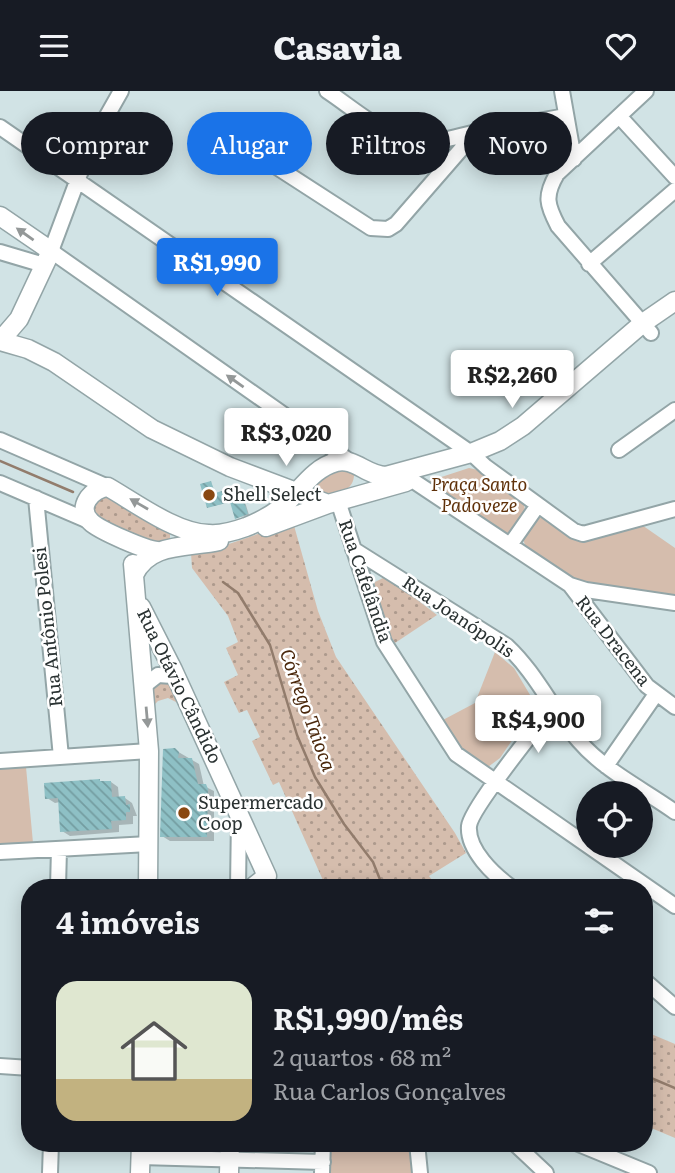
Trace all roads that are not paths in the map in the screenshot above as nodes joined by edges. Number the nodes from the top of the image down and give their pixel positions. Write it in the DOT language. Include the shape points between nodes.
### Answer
graph roads {
  1 [pos="121,91"];
  2 [pos="327,91"];
  3 [pos="562,91"];
  4 [pos="646,91"];
  5 [pos="565,112"];
  6 [pos="620,117"];
  7 [pos="0,127"];
  8 [pos="464,135"];
  9 [pos="464,146"];
  10 [pos="572,153"];
  11 [pos="573,159"];
  12 [pos="289,175"];
  13 [pos="675,177"];
  14 [pos="77,179"];
  15 [pos="675,190"];
  16 [pos="0,216"];
  17 [pos="0,252"];
  18 [pos="47,258"];
  19 [pos="589,264"];
  20 [pos="675,301"];
  21 [pos="675,316"];
  22 [pos="19,319"];
  23 [pos="647,328"];
  24 [pos="0,341"];
  25 [pos="28,349"];
  26 [pos="675,410"];
  27 [pos="0,440"];
  28 [pos="619,450"];
  29 [pos="465,453"];
  30 [pos="355,465"];
  31 [pos="262,480"];
  32 [pos="412,480"];
  33 [pos="0,483"];
  34 [pos="108,487"];
  35 [pos="296,493"];
  36 [pos="36,498"];
  37 [pos="337,501"];
  38 [pos="538,505"];
  39 [pos="675,509"];
  40 [pos="265,518"];
  41 [pos="91,522"];
  42 [pos="170,522"];
  43 [pos="122,538"];
  44 [pos="509,545"];
  45 [pos="353,549"];
  46 [pos="161,550"];
  47 [pos="388,569"];
  48 [pos="134,575"];
  49 [pos="363,579"];
  50 [pos="570,585"];
  51 [pos="603,593"];
  52 [pos="138,600"];
  53 [pos="675,603"];
  54 [pos="607,631"];
  55 [pos="178,681"];
  56 [pos="144,687"];
  57 [pos="656,694"];
  58 [pos="553,706"];
  59 [pos="675,707"];
  60 [pos="149,751"];
  61 [pos="61,757"];
  62 [pos="0,761"];
  63 [pos="606,766"];
  64 [pos="495,783"];
  65 [pos="675,812"];
  66 [pos="239,814"];
  67 [pos="149,844"];
  68 [pos="60,849"];
  69 [pos="0,852"];
  70 [pos="258,855"];
  71 [pos="238,866"];
  72 [pos="58,879"];
  73 [pos="148,879"];
  74 [pos="237,879"];
  75 [pos="263,879"];
  76 [pos="499,879"];
  77 [pos="635,879"];
  78 [pos="653,891"];
  79 [pos="675,906"];
  80 [pos="653,988"];
  81 [pos="675,1007"];
  82 [pos="0,1066"];
  83 [pos="21,1067"];
  84 [pos="51,1152"];
  85 [pos="417,1152"];
  86 [pos="524,1152"];
  87 [pos="598,1152"];
  88 [pos="140,1157"];
  89 [pos="230,1158"];
  90 [pos="322,1168"];
  91 [pos="50,1173"];
  92 [pos="420,1173"];
  93 [pos="546,1173"];
  94 [pos="649,1173"];
  1 -- 14 [label="street" via="95,134"];
  2 -- 8 [label="street" via="395,136 429,142"];
  3 -- 5 [label="street"];
  4 -- 6 [label="street"];
  6 -- 11 [label="street"];
  6 -- 13 [label="street"];
  7 -- 14 [label="street"];
  9 -- 12 [label="street" via="388,229 371,228"];
  10 -- 11 [label="street"];
  11 -- 19 [label="street" via="549,189 548,208"];
  14 -- 18 [label="street"];
  14 -- 29 [label="street"];
  15 -- 19 [label="street"];
  18 -- 16 [label="main road, one-way"];
  17 -- 18 [label="street"];
  18 -- 22 [label="main road"];
  30 -- 18 [label="street, one-way"];
  19 -- 23 [label="street"];
  20 -- 23 [label="main road"];
  21 -- 23 [label="main road"];
  22 -- 24 [label="main road"];
  22 -- 25 [label="main road" via="18,330"];
  23 -- 29 [label="main road" via="516,445 499,456"];
  24 -- 25 [label="main road"];
  25 -- 31 [label="main road" via="74,374 152,429"];
  26 -- 28 [label="street"];
  27 -- 34 [label="street"];
  29 -- 30 [label="main road" via="386,476"];
  29 -- 32 [label="main road"];
  29 -- 38 [label="street"];
  30 -- 35 [label="main road" via="344,461 329,464"];
  30 -- 37 [label="main road" via="359,484"];
  31 -- 35 [label="main road"];
  31 -- 40 [label="main road" via="270,504"];
  32 -- 37 [label="main road"];
  32 -- 44 [label="street, Rua Dracena"];
  33 -- 36 [label="street"];
  34 -- 41 [label="main road" via="88,496 85,506"];
  42 -- 34 [label="main road, one-way"];
  35 -- 37 [label="main road"];
  35 -- 40 [label="main road"];
  36 -- 41 [label="street"];
  36 -- 61 [label="street, Rua Antônio Polesi"];
  37 -- 45 [label="street, Rua Cafelândia"];
  37 -- 46 [label="main road" via="224,540"];
  38 -- 39 [label="street" via="583,534"];
  38 -- 44 [label="street"];
  40 -- 42 [label="main road" via="212,534"];
  41 -- 43 [label="main road"];
  42 -- 46 [label="main road" via="173,540"];
  43 -- 46 [label="main road" via="143,549"];
  43 -- 48 [label="main road"];
  44 -- 50 [label="street, Rua Dracena"];
  45 -- 47 [label="street, Rua Joanópolis"];
  45 -- 49 [label="street, Rua Cafelândia"];
  46 -- 48 [label="main road" via="142,561"];
  47 -- 49 [label="street, Rua Joanópolis"];
  47 -- 58 [label="street, Rua Joanópolis" via="507,646"];
  48 -- 52 [label="main road"];
  49 -- 64 [label="street, Rua Cafelândia" via="387,648 452,750"];
  50 -- 51 [label="street"];
  50 -- 54 [label="street, Rua Dracena"];
  51 -- 53 [label="street"];
  51 -- 54 [label="street"];
  52 -- 55 [label="main road, Rua Otávio Cândido"];
  52 -- 56 [label="main road"];
  54 -- 57 [label="street, Rua Dracena"];
  55 -- 56 [label="street" via="158,675"];
  55 -- 66 [label="main road, Rua Otávio Cândido"];
  56 -- 60 [label="main road, one-way"];
  57 -- 59 [label="street, Rua Dracena"];
  57 -- 63 [label="street"];
  58 -- 63 [label="street, Rua Joanópolis"];
  58 -- 64 [label="street"];
  60 -- 61 [label="street"];
  60 -- 67 [label="main road"];
  61 -- 62 [label="street"];
  63 -- 65 [label="street, Rua Joanópolis"];
  64 -- 76 [label="street" via="469,826 477,852"];
  64 -- 77 [label="street, Rua Cafelândia"];
  66 -- 70 [label="main road, Rua Otávio Cândido"];
  66 -- 71 [label="street"];
  67 -- 68 [label="street"];
  67 -- 73 [label="main road"];
  68 -- 69 [label="street"];
  68 -- 72 [label="street"];
  70 -- 71 [label="street"];
  70 -- 75 [label="main road, Rua Otávio Cândido"];
  71 -- 74 [label="street"];
  78 -- 79 [label="street, Rua Cafelândia"];
  80 -- 81 [label="street"];
  82 -- 83 [label="street"];
  84 -- 91 [label="street"];
  85 -- 92 [label="street"];
  86 -- 93 [label="street"];
  87 -- 94 [label="street"];
  88 -- 89 [label="street"];
  89 -- 90 [label="street"];
}
